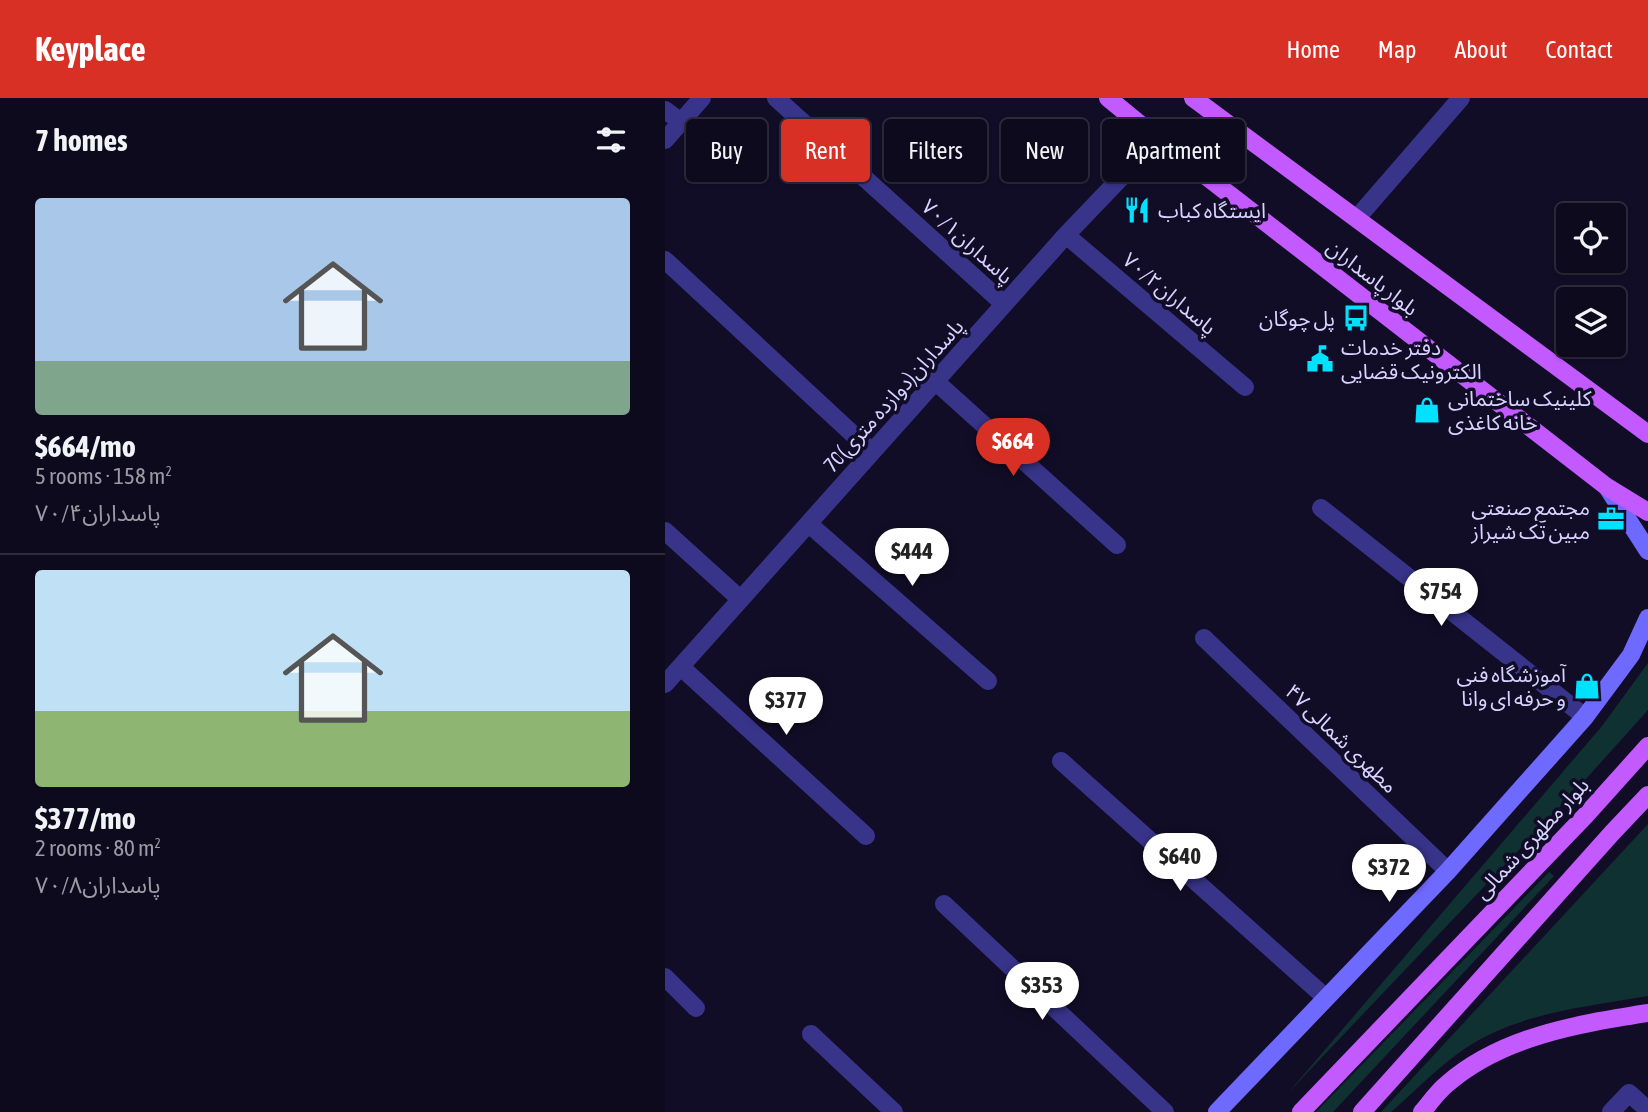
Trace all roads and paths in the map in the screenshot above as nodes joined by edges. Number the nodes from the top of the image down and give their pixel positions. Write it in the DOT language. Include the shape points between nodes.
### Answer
graph roads {
  1 [pos="702,98"];
  2 [pos="776,98"];
  3 [pos="1108,98"];
  4 [pos="1193,98"];
  5 [pos="1461,98"];
  6 [pos="665,110"];
  7 [pos="1211,112"];
  8 [pos="1133,119"];
  9 [pos="1205,119"];
  10 [pos="681,122"];
  11 [pos="665,140"];
  12 [pos="1116,182"];
  13 [pos="1213,182"];
  14 [pos="1357,218"];
  15 [pos="1066,235"];
  16 [pos="665,260"];
  17 [pos="1004,304"];
  18 [pos="935,381"];
  19 [pos="1245,387"];
  20 [pos="1645,428"];
  21 [pos="871,451"];
  22 [pos="1607,487"];
  23 [pos="1321,508"];
  24 [pos="1648,512"];
  25 [pos="809,524"];
  26 [pos="665,531"];
  27 [pos="1117,545"];
  28 [pos="1648,551"];
  29 [pos="739,598"];
  30 [pos="1648,618"];
  31 [pos="1204,638"];
  32 [pos="681,667"];
  33 [pos="988,681"];
  34 [pos="665,684"];
  35 [pos="1585,717"];
  36 [pos="1648,747"];
  37 [pos="1061,761"];
  38 [pos="1648,795"];
  39 [pos="866,836"];
  40 [pos="1448,871"];
  41 [pos="944,904"];
  42 [pos="665,977"];
  43 [pos="1325,998"];
  44 [pos="696,1008"];
  45 [pos="1648,1013"];
  46 [pos="811,1034"];
  47 [pos="1648,1110"];
  48 [pos="894,1112"];
  49 [pos="1165,1112"];
  50 [pos="1217,1112"];
  51 [pos="1301,1112"];
  52 [pos="1362,1112"];
  53 [pos="1422,1112"];
  54 [pos="1611,1112"];
  1 -- 10 [label="street"];
  2 -- 17 [label="street, پاسداران۷۰/۱"];
  3 -- 8 [label="main road, بلوار پاسداران"];
  4 -- 7 [label="main road, بلوار پاسداران"];
  5 -- 14 [label="street"];
  6 -- 10 [label="street"];
  7 -- 9 [label="path"];
  7 -- 14 [label="main road, بلوار پاسداران"];
  10 -- 11 [label="street"];
  12 -- 15 [label="street, 70پاسداران(دوازده متری)"];
  13 -- 22 [label="main road, بلوار پاسداران"];
  14 -- 20 [label="main road, بلوار پاسداران"];
  15 -- 17 [label="street, 70پاسداران(دوازده متری)"];
  15 -- 19 [label="street, پاسداران۷۰/۲"];
  16 -- 21 [label="street"];
  17 -- 18 [label="street, 70پاسداران(دوازده متری)"];
  18 -- 21 [label="street, 70پاسداران(دوازده متری)"];
  18 -- 27 [label="street"];
  21 -- 25 [label="street, 70پاسداران(دوازده متری)"];
  22 -- 24 [label="main road, بلوار پاسداران"];
  22 -- 28 [label="main road"];
  23 -- 35 [label="street"];
  25 -- 29 [label="street, 70پاسداران(دوازده متری)"];
  25 -- 33 [label="street"];
  26 -- 29 [label="street"];
  29 -- 32 [label="street, 70پاسداران(دوازده متری)"];
  30 -- 35 [label="main road" via="1631,655"];
  31 -- 40 [label="street, مطهرى شمالى ۴۷"];
  32 -- 34 [label="street, 70پاسداران(دوازده متری)"];
  32 -- 39 [label="street"];
  35 -- 40 [label="main road"];
  36 -- 51 [label="main road, بلوار مطهری شمالی"];
  37 -- 43 [label="street"];
  38 -- 52 [label="main road"];
  40 -- 43 [label="main road"];
  41 -- 49 [label="street"];
  42 -- 44 [label="street"];
  43 -- 50 [label="main road"];
  45 -- 53 [label="main road" via="1511,1045 1446,1084"];
  46 -- 48 [label="street"];
  47 -- 54 [label="street" via="1629,1093"];
}
